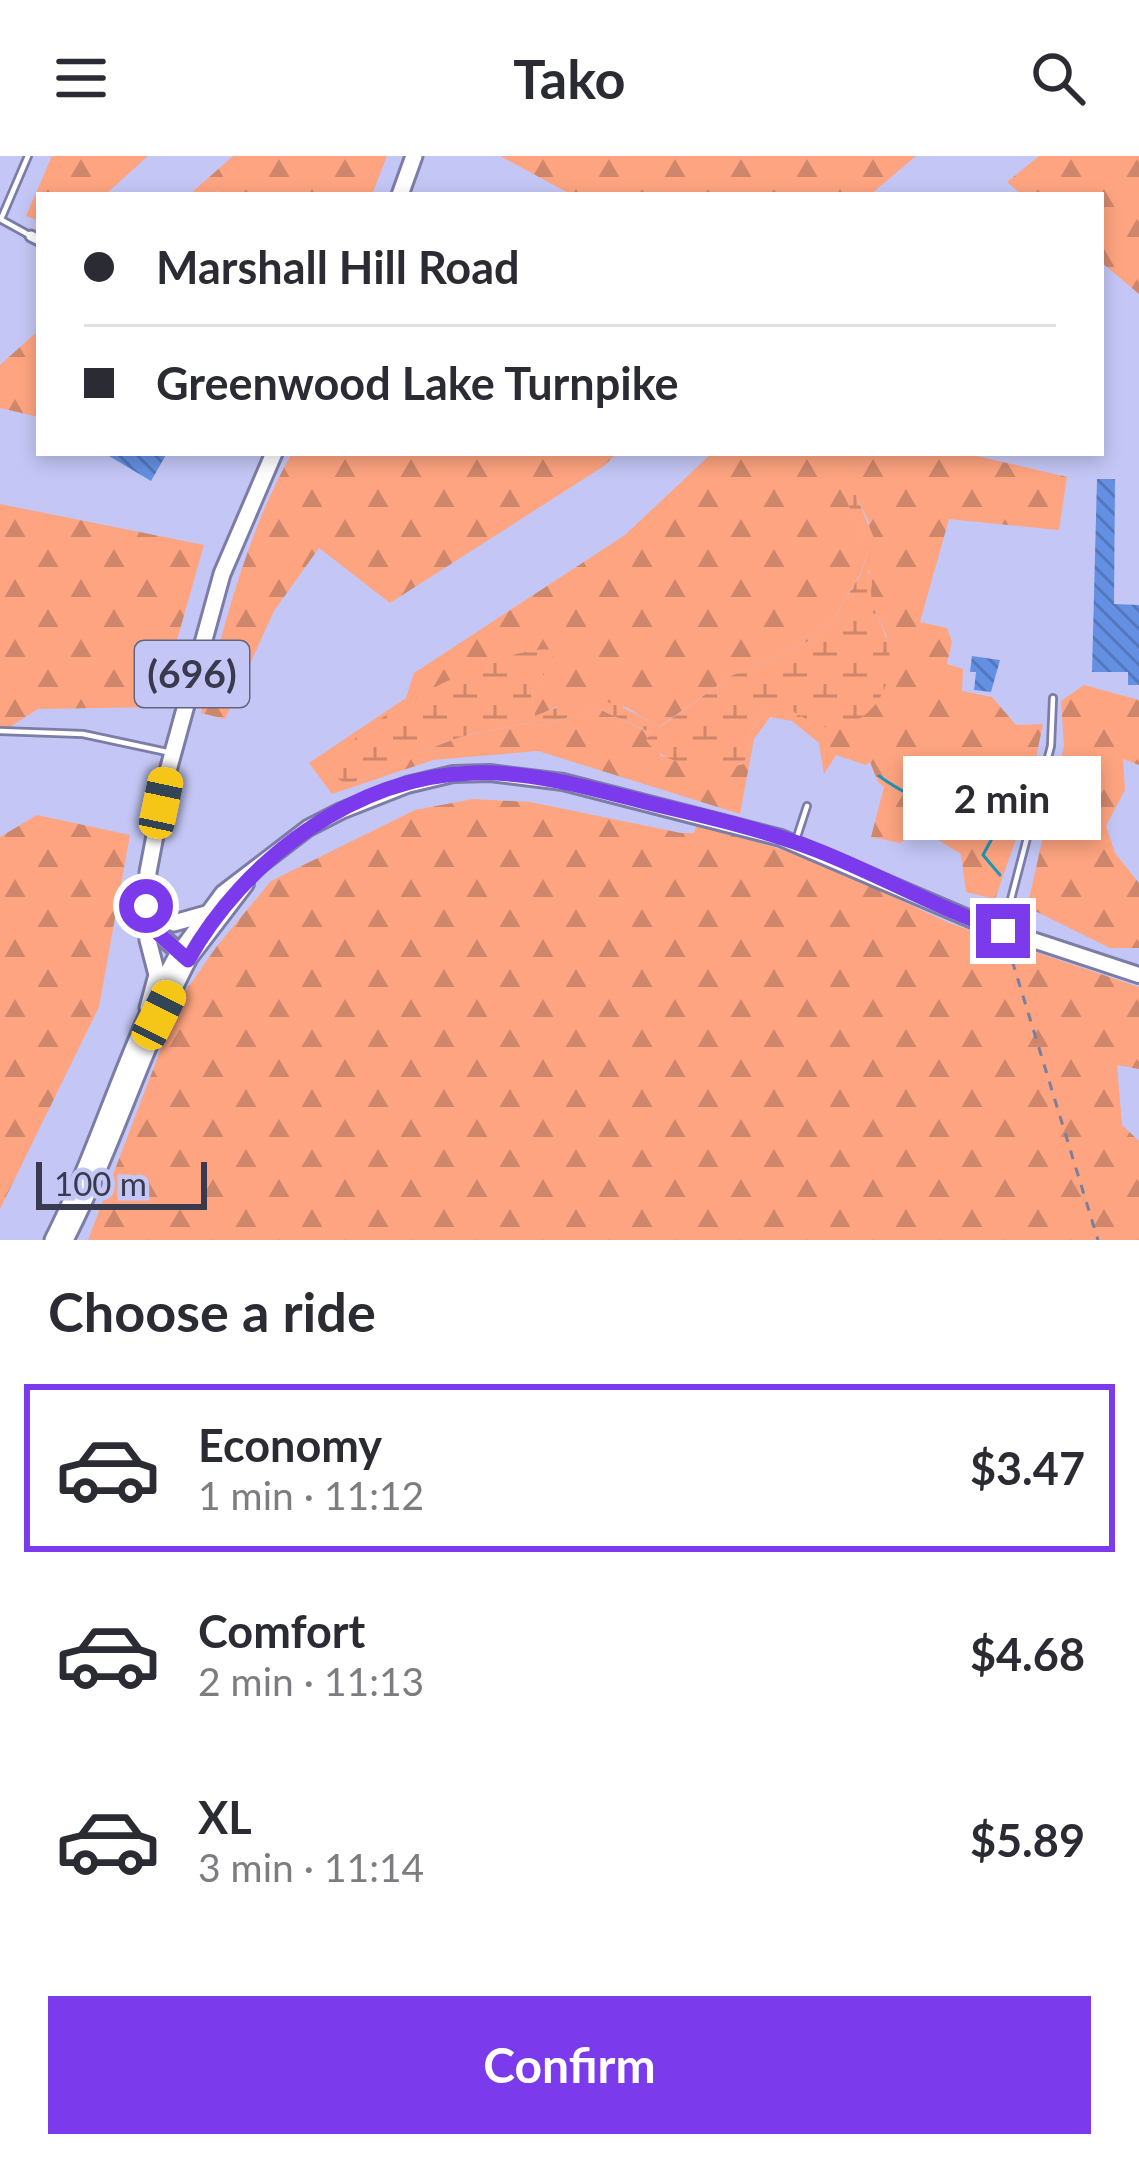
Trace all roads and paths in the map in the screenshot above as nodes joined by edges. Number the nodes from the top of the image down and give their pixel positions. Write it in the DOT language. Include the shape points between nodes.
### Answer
graph roads {
  1 [pos="28,156"];
  2 [pos="414,156"];
  3 [pos="401,192"];
  4 [pos="1,219"];
  5 [pos="35,238"];
  6 [pos="273,456"];
  7 [pos="1053,698"];
  8 [pos="0,730"];
  9 [pos="172,753"];
  10 [pos="807,806"];
  11 [pos="795,843"];
  12 [pos="264,861"];
  13 [pos="146,906"];
  14 [pos="206,914"];
  15 [pos="1003,931"];
  16 [pos="183,957"];
  17 [pos="1139,976"];
  18 [pos="148,1008"];
  19 [pos="53,1240"];
  20 [pos="65,1240"];
  21 [pos="1098,1240"];
  1 -- 4 [label="lane"];
  2 -- 3 [label="main road"];
  4 -- 5 [label="lane"];
  6 -- 9 [label="main road, (696)" via="222,574"];
  7 -- 15 [label="lane" via="1051,746"];
  8 -- 9 [label="lane" via="83,734"];
  9 -- 13 [label="main road, (696)"];
  10 -- 11 [label="lane"];
  11 -- 12 [label="main road" via="563,782 471,772 341,811"];
  11 -- 15 [label="main road"];
  12 -- 14 [label="main road"];
  12 -- 16 [label="main road"];
  13 -- 14 [label="main road" via="174,923"];
  13 -- 16 [label="main road"];
  13 -- 18 [label="main road" via="157,975"];
  14 -- 16 [label="main road"];
  15 -- 17 [label="main road"];
  15 -- 21 [label="path"];
  16 -- 18 [label="main road"];
  16 -- 20 [label="main road"];
  18 -- 19 [label="main road"];
}
